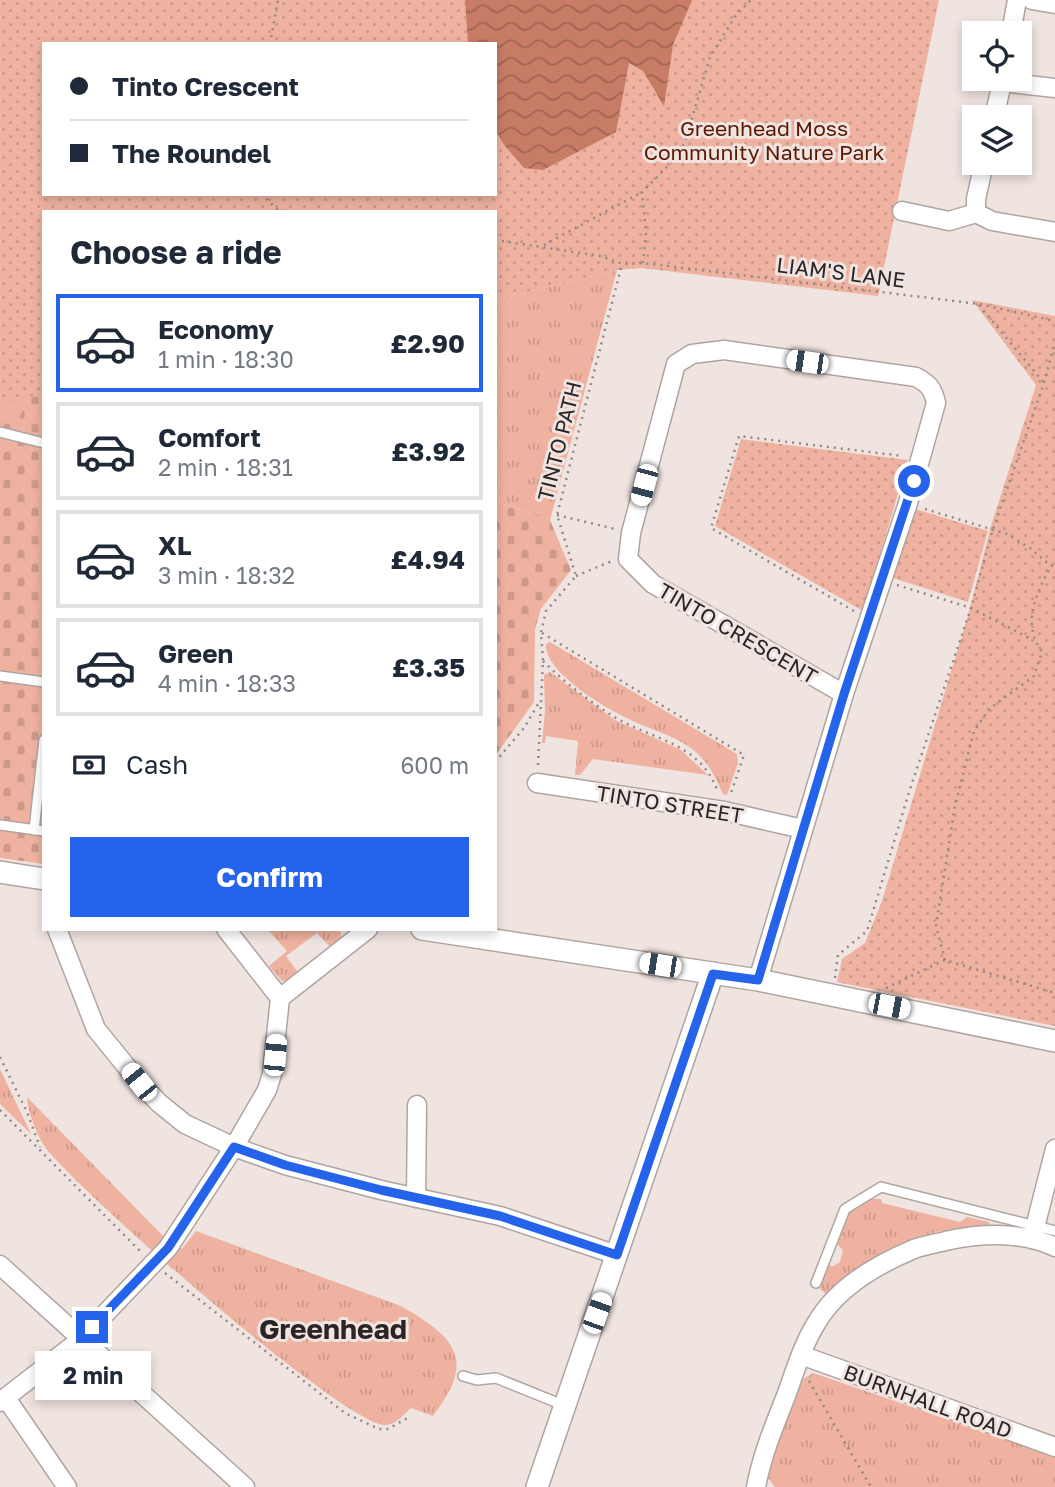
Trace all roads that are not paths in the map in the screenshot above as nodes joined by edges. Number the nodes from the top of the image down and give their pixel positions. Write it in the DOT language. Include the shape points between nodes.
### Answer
graph roads {
  1 [pos="1017,0"];
  2 [pos="1032,0"];
  3 [pos="1055,4"];
  4 [pos="1013,21"];
  5 [pos="1032,85"];
  6 [pos="1055,88"];
  7 [pos="981,175"];
  8 [pos="902,211"];
  9 [pos="976,213"];
  10 [pos="1055,232"];
  11 [pos="0,432"];
  12 [pos="42,442"];
  13 [pos="0,676"];
  14 [pos="42,681"];
  15 [pos="844,694"];
  16 [pos="42,776"];
  17 [pos="537,783"];
  18 [pos="0,825"];
  19 [pos="803,829"];
  20 [pos="39,831"];
  21 [pos="0,872"];
  22 [pos="42,884"];
  23 [pos="58,931"];
  24 [pos="228,931"];
  25 [pos="365,931"];
  26 [pos="435,931"];
  27 [pos="713,974"];
  28 [pos="758,980"];
  29 [pos="280,998"];
  30 [pos="1055,1041"];
  31 [pos="417,1105"];
  32 [pos="234,1147"];
  33 [pos="1055,1149"];
  34 [pos="416,1198"];
  35 [pos="1055,1231"];
  36 [pos="1035,1232"];
  37 [pos="1055,1247"];
  38 [pos="617,1255"];
  39 [pos="0,1265"];
  40 [pos="816,1283"];
  41 [pos="80,1340"];
  42 [pos="799,1359"];
  43 [pos="463,1376"];
  44 [pos="3,1400"];
  45 [pos="565,1405"];
  46 [pos="1055,1447"];
  47 [pos="67,1487"];
  48 [pos="245,1487"];
  49 [pos="537,1487"];
  50 [pos="756,1487"];
  1 -- 4 [label="street"];
  2 -- 3 [label="street"];
  5 -- 6 [label="street"];
  7 -- 9 [label="street"];
  8 -- 9 [label="street" via="949,221"];
  9 -- 10 [label="street" via="992,221"];
  11 -- 12 [label="lane"];
  13 -- 14 [label="lane"];
  15 -- 15 [label="street, TINTO CRESCENT" via="653,584 628,559 676,365 692,354 724,350 916,377 934,392 936,403 908,503"];
  15 -- 19 [label="street, TINTO CRESCENT"];
  16 -- 20 [label="lane"];
  17 -- 19 [label="street, TINTO STREET" via="724,811"];
  18 -- 20 [label="lane"];
  19 -- 28 [label="street, TINTO CRESCENT"];
  21 -- 22 [label="street"];
  23 -- 32 [label="street" via="96,1029 159,1103 185,1124"];
  24 -- 29 [label="street"];
  25 -- 29 [label="street"];
  26 -- 27 [label="street"];
  27 -- 28 [label="street"];
  27 -- 38 [label="street"];
  28 -- 30 [label="street"];
  29 -- 32 [label="street" via="272,1074"];
  31 -- 34 [label="street"];
  32 -- 34 [label="street" via="285,1165"];
  32 -- 41 [label="street" via="168,1248"];
  33 -- 36 [label="street"];
  34 -- 38 [label="street" via="500,1216"];
  35 -- 36 [label="lane"];
  36 -- 37 [label="street"];
  36 -- 40 [label="lane" via="881,1187 845,1209"];
  36 -- 42 [label="street" via="964,1237 915,1249 872,1271 841,1292 817,1321"];
  38 -- 45 [label="street"];
  39 -- 41 [label="street"];
  41 -- 44 [label="street"];
  41 -- 48 [label="street"];
  42 -- 46 [label="street, BURNHALL ROAD"];
  42 -- 50 [label="street"];
  43 -- 45 [label="lane" via="496,1378"];
  44 -- 47 [label="street"];
  45 -- 49 [label="street"];
}
